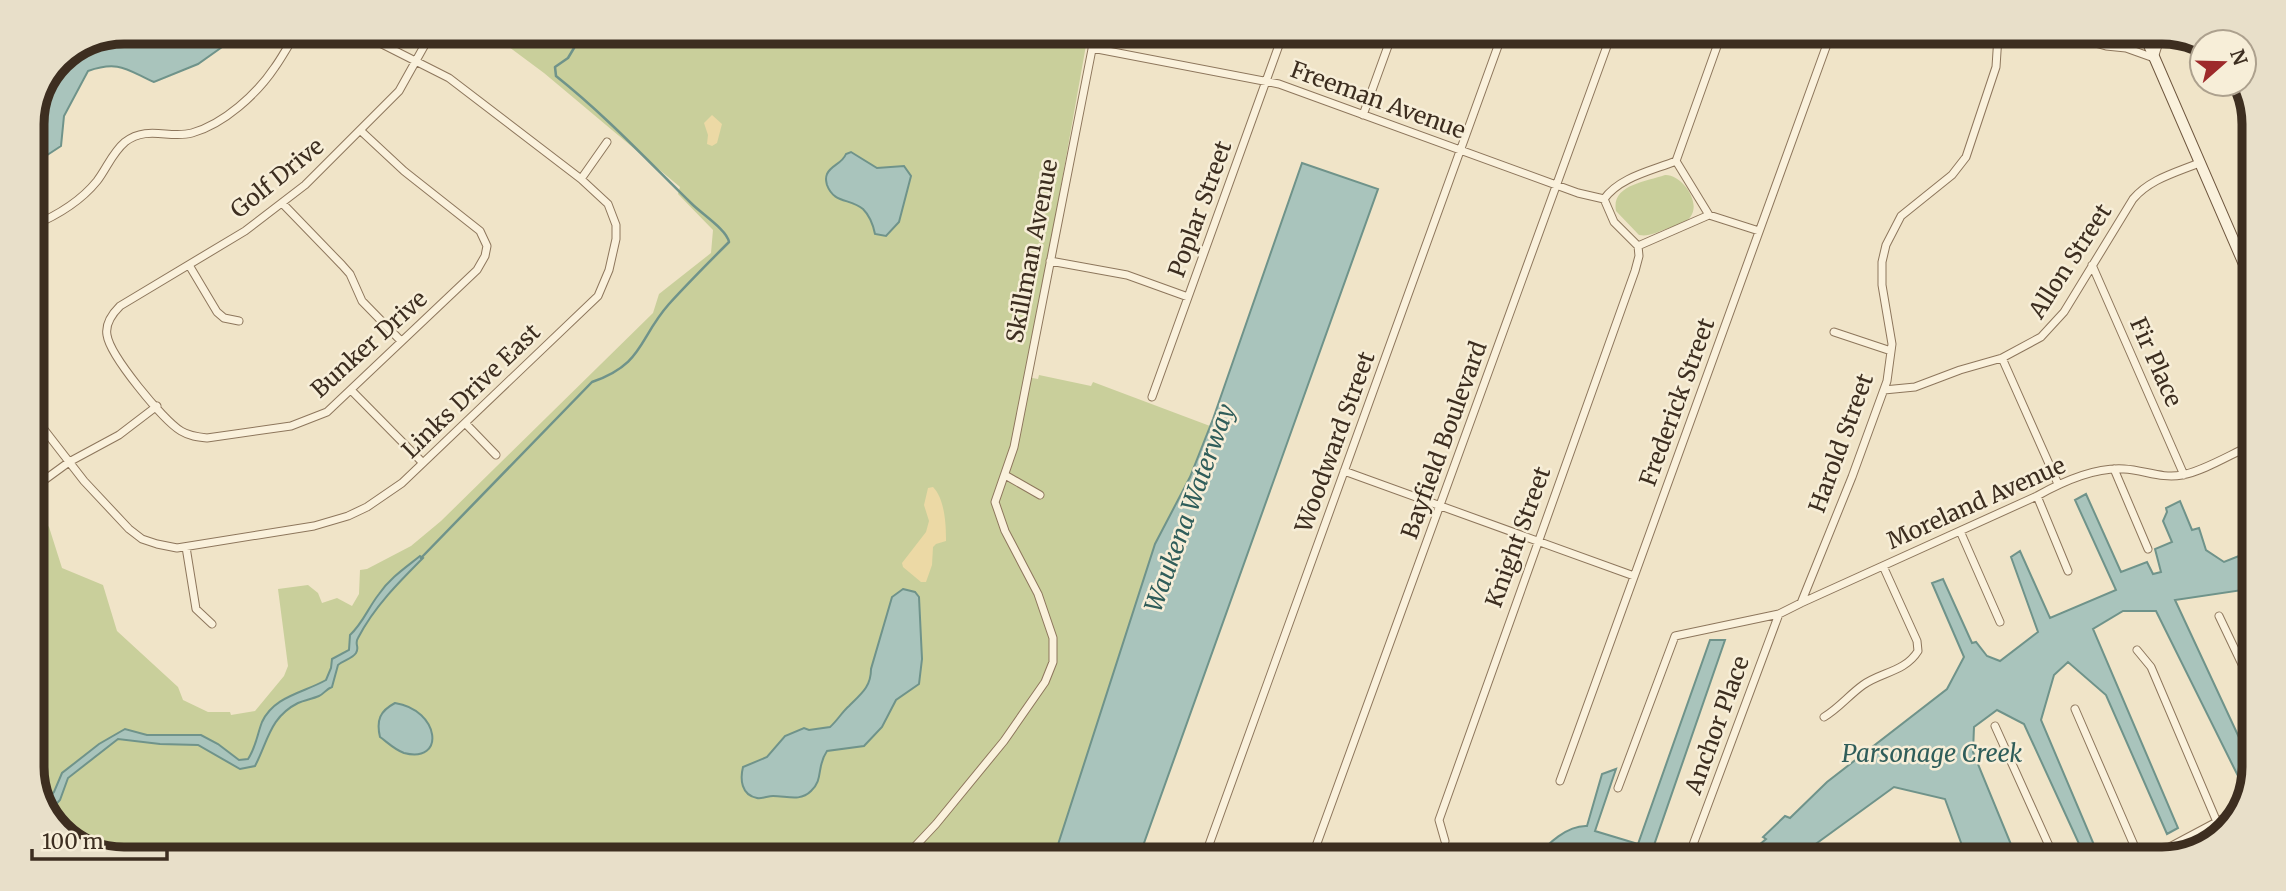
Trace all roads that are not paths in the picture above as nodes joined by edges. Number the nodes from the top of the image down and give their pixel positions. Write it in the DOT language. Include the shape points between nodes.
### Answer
graph roads {
  1 [pos="290,44"];
  2 [pos="383,44"];
  3 [pos="426,44"];
  4 [pos="1093,44"];
  5 [pos="1279,44"];
  6 [pos="1389,44"];
  7 [pos="1499,44"];
  8 [pos="1608,44"];
  9 [pos="1718,44"];
  10 [pos="1827,44"];
  11 [pos="1997,44"];
  12 [pos="2099,44"];
  13 [pos="2148,44"];
  14 [pos="2158,44"];
  15 [pos="1092,48"];
  16 [pos="2154,58"];
  17 [pos="417,60"];
  18 [pos="1266,82"];
  19 [pos="1363,115"];
  20 [pos="361,131"];
  21 [pos="607,142"];
  22 [pos="1460,150"];
  23 [pos="1676,161"];
  24 [pos="2199,163"];
  25 [pos="581,179"];
  26 [pos="1558,186"];
  27 [pos="1604,199"];
  28 [pos="283,204"];
  29 [pos="1709,215"];
  30 [pos="44,220"];
  31 [pos="1759,231"];
  32 [pos="1639,246"];
  33 [pos="2242,260"];
  34 [pos="1050,261"];
  35 [pos="189,265"];
  36 [pos="2092,265"];
  37 [pos="1188,297"];
  38 [pos="111,316"];
  39 [pos="239,321"];
  40 [pos="1834,332"];
  41 [pos="401,341"];
  42 [pos="1891,351"];
  43 [pos="2002,358"];
  44 [pos="351,390"];
  45 [pos="1884,390"];
  46 [pos="1152,397"];
  47 [pos="157,406"];
  48 [pos="465,423"];
  49 [pos="44,430"];
  50 [pos="2242,449"];
  51 [pos="496,455"];
  52 [pos="69,462"];
  53 [pos="423,463"];
  54 [pos="2114,469"];
  55 [pos="1344,471"];
  56 [pos="1005,475"];
  57 [pos="2184,475"];
  58 [pos="44,480"];
  59 [pos="2058,484"];
  60 [pos="1040,495"];
  61 [pos="2037,496"];
  62 [pos="1441,506"];
  63 [pos="1960,531"];
  64 [pos="1537,542"];
  65 [pos="186,547"];
  66 [pos="2148,549"];
  67 [pos="1883,566"];
  68 [pos="2068,571"];
  69 [pos="1634,576"];
  70 [pos="1801,603"];
  71 [pos="1779,614"];
  72 [pos="2218,616"];
  73 [pos="2000,622"];
  74 [pos="212,624"];
  75 [pos="2137,650"];
  76 [pos="2242,665"];
  77 [pos="2075,709"];
  78 [pos="1824,717"];
  79 [pos="1995,726"];
  80 [pos="1560,781"];
  81 [pos="1618,788"];
  82 [pos="2224,818"];
  83 [pos="2217,822"];
  84 [pos="1445,841"];
  85 [pos="2178,846"];
  86 [pos="914,847"];
  87 [pos="1208,847"];
  88 [pos="1316,847"];
  89 [pos="1692,847"];
  90 [pos="2050,847"];
  91 [pos="2135,847"];
  1 -- 30 [label="street" via="261,86 241,105 191,133 147,132 135,137 116,151 79,200"];
  2 -- 17 [label="street, Links Drive East"];
  3 -- 17 [label="street, Golf Drive"];
  4 -- 15 [label="street, Skillman Avenue"];
  5 -- 18 [label="street, Poplar Street"];
  6 -- 19 [label="street"];
  7 -- 22 [label="street, Woodward Street"];
  8 -- 26 [label="street, Bayfield Boulevard"];
  9 -- 23 [label="street"];
  10 -- 31 [label="street, Frederick Street"];
  11 -- 42 [label="street, Harold Street" via="1996,67 1966,157 1952,175 1901,216 1886,245 1882,285"];
  12 -- 16 [label="street"];
  13 -- 16 [label="main road"];
  14 -- 16 [label="street"];
  15 -- 18 [label="street, Freeman Avenue"];
  15 -- 34 [label="street, Skillman Avenue"];
  16 -- 24 [label="main road"];
  17 -- 20 [label="street, Golf Drive" via="399,91"];
  17 -- 25 [label="street, Links Drive East" via="449,78"];
  18 -- 19 [label="street, Freeman Avenue"];
  18 -- 37 [label="street, Poplar Street"];
  19 -- 22 [label="street, Freeman Avenue"];
  20 -- 28 [label="street, Golf Drive"];
  20 -- 41 [label="street, Bunker Drive" via="475,226 486,242 477,270"];
  21 -- 25 [label="street"];
  22 -- 26 [label="street, Freeman Avenue"];
  22 -- 55 [label="street, Woodward Street"];
  23 -- 27 [label="street" via="1622,182"];
  23 -- 29 [label="street"];
  24 -- 33 [label="main road"];
  24 -- 36 [label="street, Allon Street" via="2141,190"];
  25 -- 48 [label="street, Links Drive East" via="608,204 616,225 609,270 598,296"];
  26 -- 27 [label="street, Freeman Avenue"];
  26 -- 62 [label="street, Bayfield Boulevard"];
  27 -- 32 [label="street" via="1614,222"];
  28 -- 35 [label="street, Golf Drive"];
  28 -- 41 [label="street" via="350,274 362,302"];
  29 -- 31 [label="street"];
  29 -- 32 [label="street"];
  31 -- 69 [label="street, Frederick Street"];
  32 -- 64 [label="street, Knight Street" via="1635,271"];
  34 -- 37 [label="street" via="1127,275"];
  34 -- 56 [label="street, Skillman Avenue"];
  35 -- 38 [label="street, Golf Drive"];
  35 -- 39 [label="street" via="220,315"];
  36 -- 43 [label="street, Allon Street" via="2050,330"];
  36 -- 57 [label="street, Fir Place"];
  37 -- 46 [label="street, Poplar Street"];
  38 -- 47 [label="street, Bunker Drive" via="106,332 113,351"];
  40 -- 42 [label="street"];
  41 -- 44 [label="street, Bunker Drive"];
  42 -- 45 [label="street, Harold Street"];
  43 -- 45 [label="street, Allon Street" via="1915,387"];
  43 -- 59 [label="street"];
  44 -- 47 [label="street, Bunker Drive" via="327,412 303,422 207,438 180,430"];
  44 -- 53 [label="street"];
  45 -- 70 [label="street, Harold Street"];
  47 -- 52 [label="street" via="119,435"];
  48 -- 51 [label="street"];
  48 -- 53 [label="street, Links Drive East"];
  49 -- 52 [label="street, Links Drive East"];
  50 -- 57 [label="street, Moreland Avenue"];
  52 -- 58 [label="street"];
  52 -- 65 [label="street, Links Drive East" via="129,529 156,544"];
  53 -- 65 [label="street, Links Drive East" via="387,495 348,516"];
  54 -- 57 [label="street, Moreland Avenue" via="2166,477"];
  54 -- 59 [label="street, Moreland Avenue"];
  54 -- 66 [label="street"];
  55 -- 62 [label="street"];
  55 -- 87 [label="street, Woodward Street"];
  56 -- 60 [label="street"];
  56 -- 86 [label="street, Skillman Avenue" via="996,511 1038,594 1053,638 1053,662 1045,682 1004,741"];
  59 -- 61 [label="street, Moreland Avenue"];
  61 -- 63 [label="street, Moreland Avenue"];
  61 -- 68 [label="street"];
  62 -- 64 [label="street"];
  62 -- 88 [label="street, Bayfield Boulevard"];
  63 -- 67 [label="street, Moreland Avenue"];
  63 -- 73 [label="street"];
  64 -- 69 [label="street"];
  64 -- 84 [label="street, Knight Street" via="1439,820"];
  65 -- 74 [label="street" via="196,609"];
  67 -- 70 [label="street, Moreland Avenue"];
  67 -- 78 [label="street" via="1918,652 1906,665 1864,684"];
  69 -- 80 [label="street, Frederick Street"];
  70 -- 71 [label="street"];
  71 -- 81 [label="street" via="1675,636"];
  71 -- 89 [label="street, Anchor Place"];
  72 -- 76 [label="street"];
  75 -- 83 [label="street" via="2151,667"];
  77 -- 91 [label="street"];
  79 -- 90 [label="street"];
  82 -- 83 [label="street"];
  83 -- 85 [label="street"];
}
